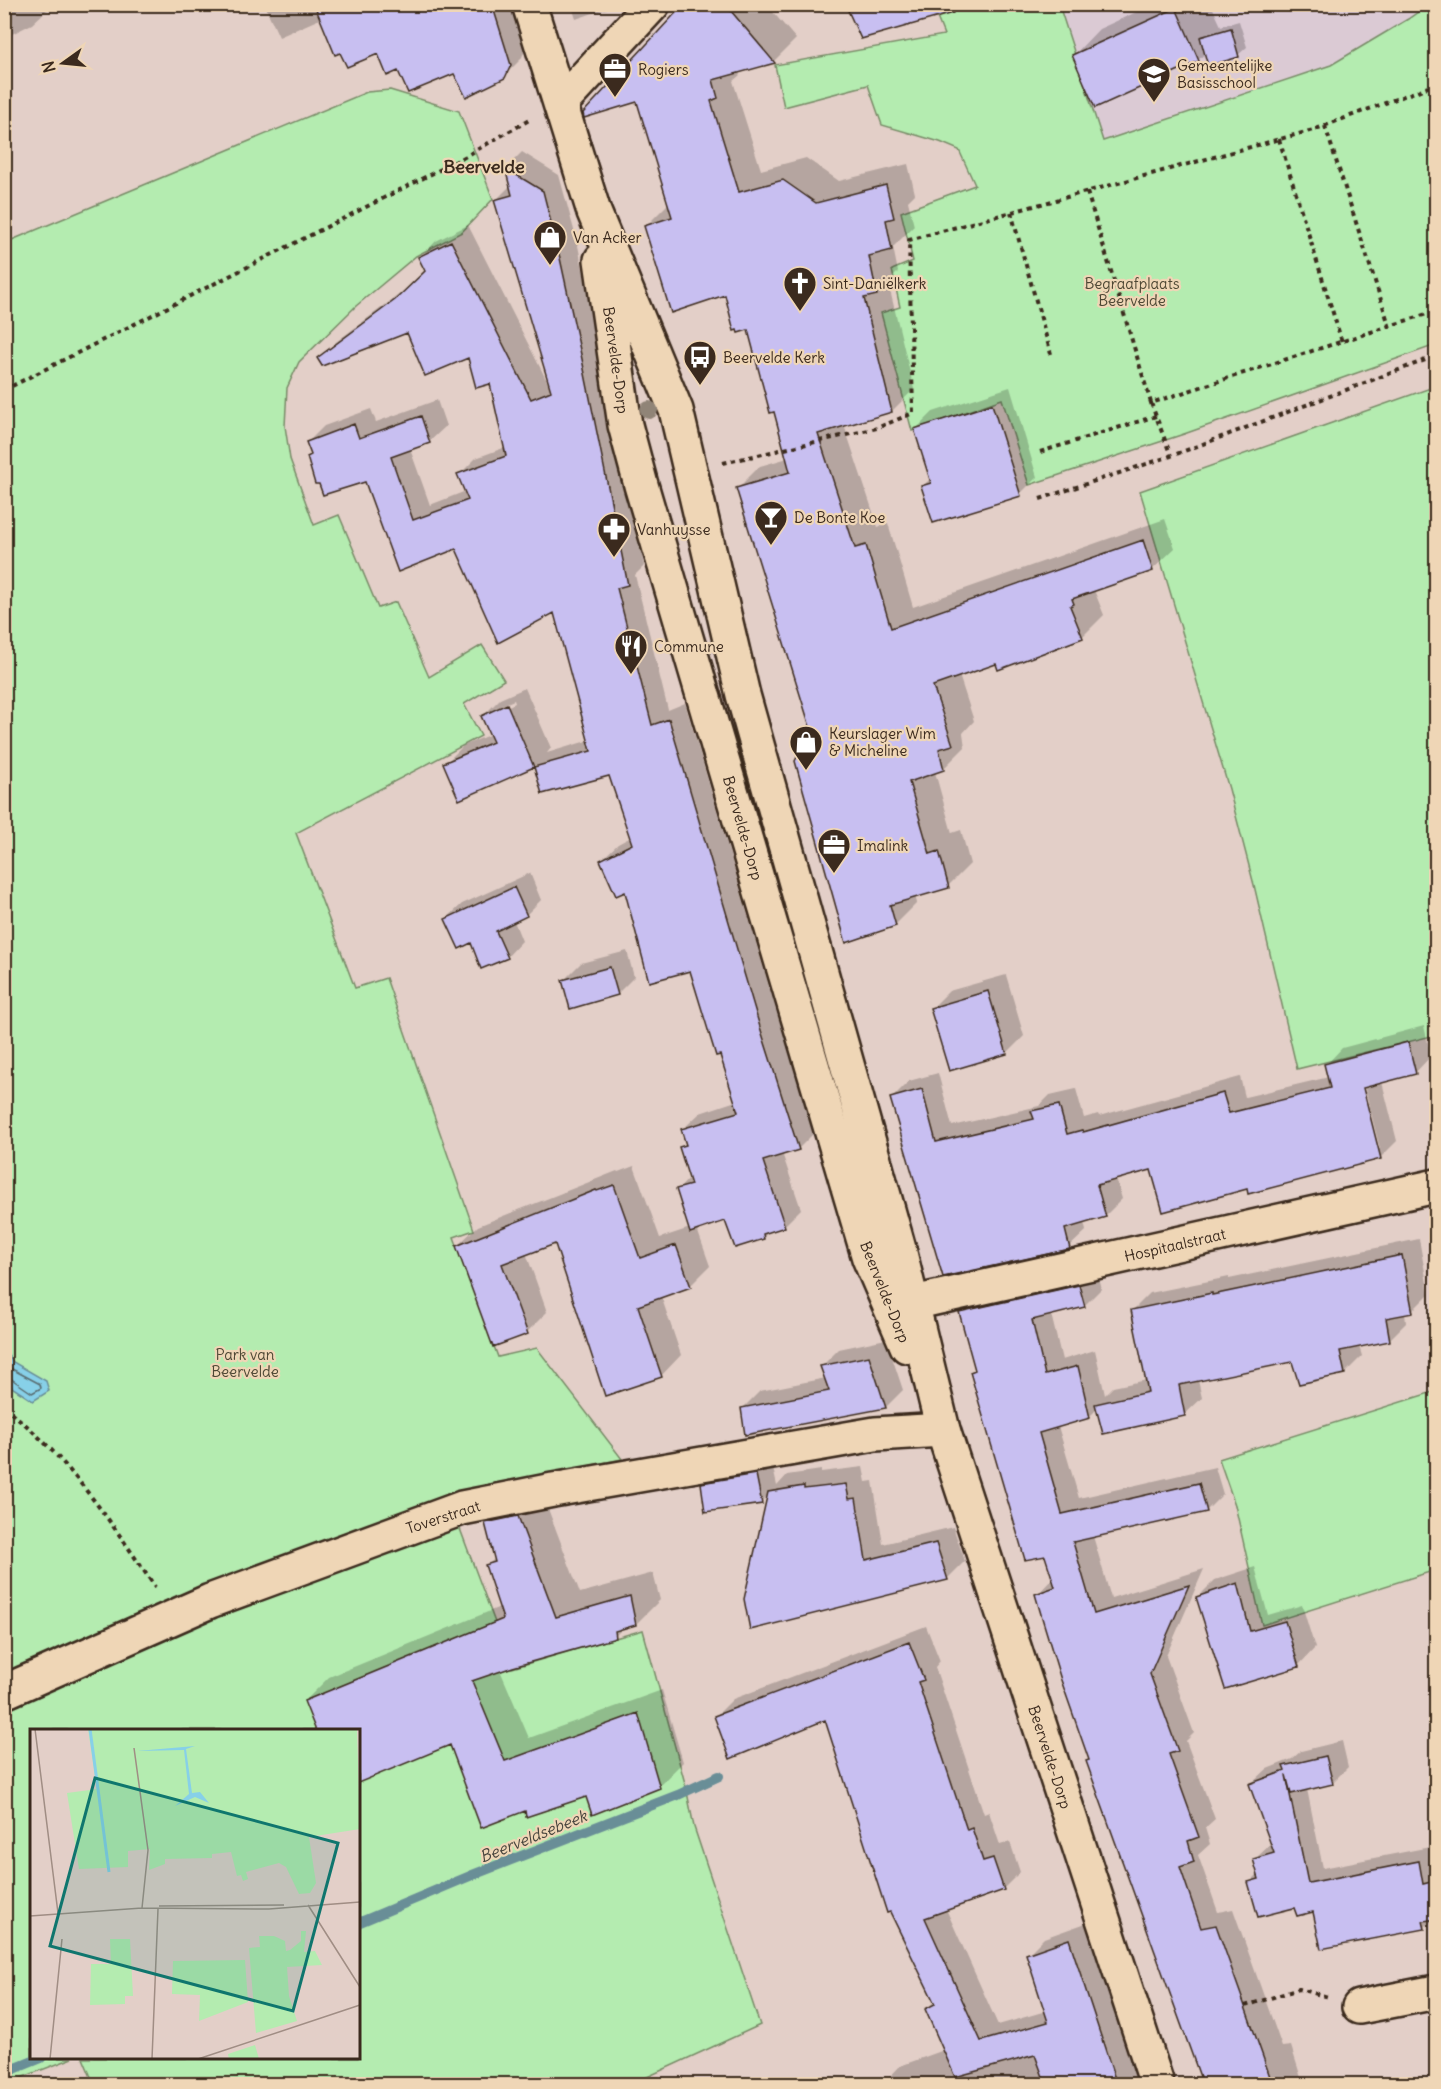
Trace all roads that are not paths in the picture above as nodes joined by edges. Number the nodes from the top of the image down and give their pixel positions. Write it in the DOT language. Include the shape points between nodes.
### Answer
graph roads {
  1 [pos="529,4"];
  2 [pos="653,4"];
  3 [pos="561,103"];
  4 [pos="594,212"];
  5 [pos="1437,1186"];
  6 [pos="913,1303"];
  7 [pos="943,1430"];
  8 [pos="4,1692"];
  9 [pos="1437,1992"];
  10 [pos="1359,2007"];
  11 [pos="1157,2085"];
  1 -- 3 [label="street, Beervelde-Dorp"];
  2 -- 3 [label="street"];
  3 -- 4 [label="street, Beervelde-Dorp"];
  4 -- 6 [label="street, Beervelde-Dorp" via="676,410 743,695"];
  4 -- 7 [label="street, Beervelde-Dorp" via="626,425 641,485 869,1258"];
  5 -- 6 [label="street, Hospitaalstraat"];
  6 -- 7 [label="street, Beervelde-Dorp"];
  7 -- 8 [label="street, Toverstraat" via="875,1434 462,1508 210,1601"];
  7 -- 11 [label="street, Beervelde-Dorp"];
  9 -- 10 [label="street"];
}
